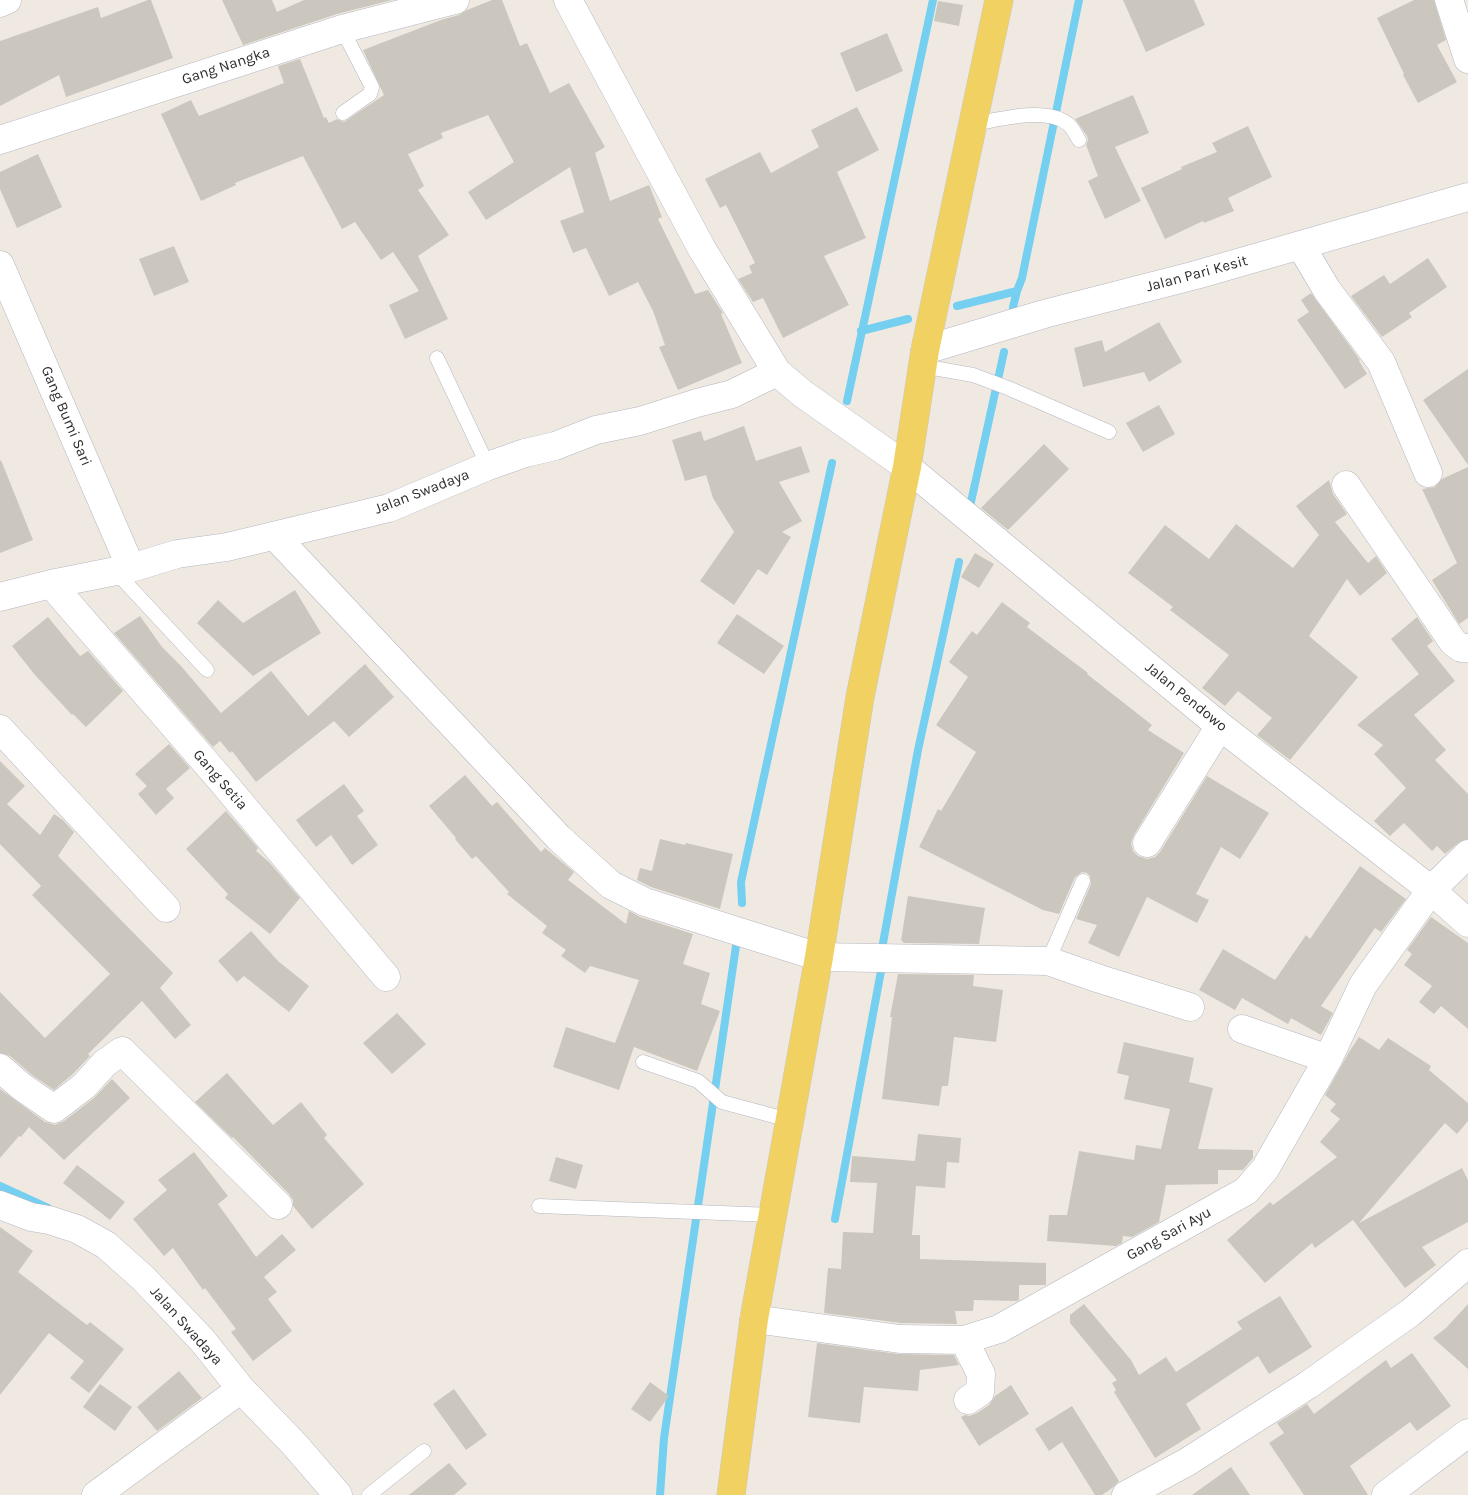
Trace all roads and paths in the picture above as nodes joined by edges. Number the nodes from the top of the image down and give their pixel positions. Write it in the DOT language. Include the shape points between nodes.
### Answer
graph roads {
  1 [pos="7,0"];
  2 [pos="455,0"];
  3 [pos="568,0"];
  4 [pos="999,0"];
  5 [pos="1449,0"];
  6 [pos="0,3"];
  7 [pos="342,28"];
  8 [pos="1468,59"];
  9 [pos="343,113"];
  10 [pos="972,124"];
  11 [pos="0,140"];
  12 [pos="1079,140"];
  13 [pos="1468,197"];
  14 [pos="1300,246"];
  15 [pos="0,265"];
  16 [pos="437,358"];
  17 [pos="923,358"];
  18 [pos="777,372"];
  19 [pos="1109,432"];
  20 [pos="488,466"];
  21 [pos="907,467"];
  22 [pos="1428,473"];
  23 [pos="1346,486"];
  24 [pos="275,536"];
  25 [pos="123,570"];
  26 [pos="51,584"];
  27 [pos="0,598"];
  28 [pos="1468,648"];
  29 [pos="207,670"];
  30 [pos="1220,726"];
  31 [pos="0,729"];
  32 [pos="1147,843"];
  33 [pos="1468,854"];
  34 [pos="1083,881"];
  35 [pos="1431,890"];
  36 [pos="166,908"];
  37 [pos="1468,923"];
  38 [pos="819,957"];
  39 [pos="1048,961"];
  40 [pos="386,977"];
  41 [pos="1190,1007"];
  42 [pos="1242,1029"];
  43 [pos="1328,1059"];
  44 [pos="643,1062"];
  45 [pos="0,1068"];
  46 [pos="790,1120"];
  47 [pos="0,1205"];
  48 [pos="278,1205"];
  49 [pos="539,1206"];
  50 [pos="773,1215"];
  51 [pos="1468,1262"];
  52 [pos="754,1319"];
  53 [pos="964,1340"];
  54 [pos="240,1389"];
  55 [pos="968,1400"];
  56 [pos="1468,1433"];
  57 [pos="424,1451"];
  58 [pos="370,1494"];
  59 [pos="96,1495"];
  60 [pos="338,1495"];
  61 [pos="731,1495"];
  62 [pos="1126,1495"];
  63 [pos="1386,1495"];
  1 -- 6 [label="street"];
  2 -- 7 [label="street, Gang Nangka"];
  3 -- 18 [label="street, Jalan Pendowo" via="702,249"];
  4 -- 10 [label="main road"];
  5 -- 8 [label="street"];
  7 -- 9 [label="lane" via="372,87 370,94"];
  7 -- 11 [label="street, Gang Nangka"];
  10 -- 12 [label="lane" via="1040,114 1069,125"];
  10 -- 17 [label="main road"];
  13 -- 14 [label="street, Jalan Pari Kesit"];
  14 -- 17 [label="street, Jalan Pari Kesit" via="1044,314"];
  14 -- 22 [label="street" via="1327,290 1381,362"];
  15 -- 25 [label="street, Gang Bumi Sari"];
  16 -- 20 [label="lane"];
  17 -- 19 [label="lane" via="1008,388"];
  17 -- 21 [label="main road"];
  18 -- 20 [label="street, Jalan Swadaya" via="732,394 596,430"];
  18 -- 21 [label="street, Jalan Pendowo"];
  20 -- 24 [label="street, Jalan Swadaya" via="389,508"];
  21 -- 30 [label="street, Jalan Pendowo"];
  21 -- 38 [label="main road" via="860,698"];
  23 -- 28 [label="street" via="1453,642"];
  24 -- 25 [label="street, Jalan Swadaya" via="177,554"];
  24 -- 38 [label="street" via="559,838 611,885 645,902"];
  25 -- 26 [label="street, Jalan Swadaya"];
  25 -- 29 [label="lane"];
  26 -- 27 [label="street, Jalan Swadaya"];
  26 -- 40 [label="street, Gang Setia"];
  30 -- 32 [label="street"];
  30 -- 35 [label="street, Jalan Pendowo"];
  31 -- 36 [label="street"];
  33 -- 35 [label="street, Gang Sari Ayu"];
  34 -- 39 [label="lane"];
  35 -- 37 [label="street, Jalan Pendowo"];
  35 -- 43 [label="street, Gang Sari Ayu" via="1363,985"];
  38 -- 39 [label="street"];
  38 -- 46 [label="main road"];
  39 -- 41 [label="street"];
  42 -- 43 [label="street"];
  43 -- 53 [label="street, Gang Sari Ayu" via="1265,1169 1246,1191 999,1329"];
  44 -- 46 [label="lane" via="698,1081 722,1102"];
  45 -- 48 [label="street" via="54,1109 84,1086 104,1063 122,1051"];
  46 -- 50 [label="main road"];
  47 -- 54 [label="street, Jalan Swadaya" via="77,1229 106,1245 143,1278 202,1340"];
  49 -- 50 [label="lane"];
  50 -- 52 [label="main road"];
  51 -- 62 [label="street" via="1410,1313 1308,1385 1187,1462"];
  52 -- 53 [label="street, Gang Sari Ayu" via="900,1339"];
  52 -- 61 [label="main road"];
  53 -- 55 [label="street" via="981,1374 980,1392"];
  54 -- 59 [label="street"];
  54 -- 60 [label="street, Jalan Swadaya"];
  56 -- 63 [label="street"];
  57 -- 58 [label="lane"];
}
